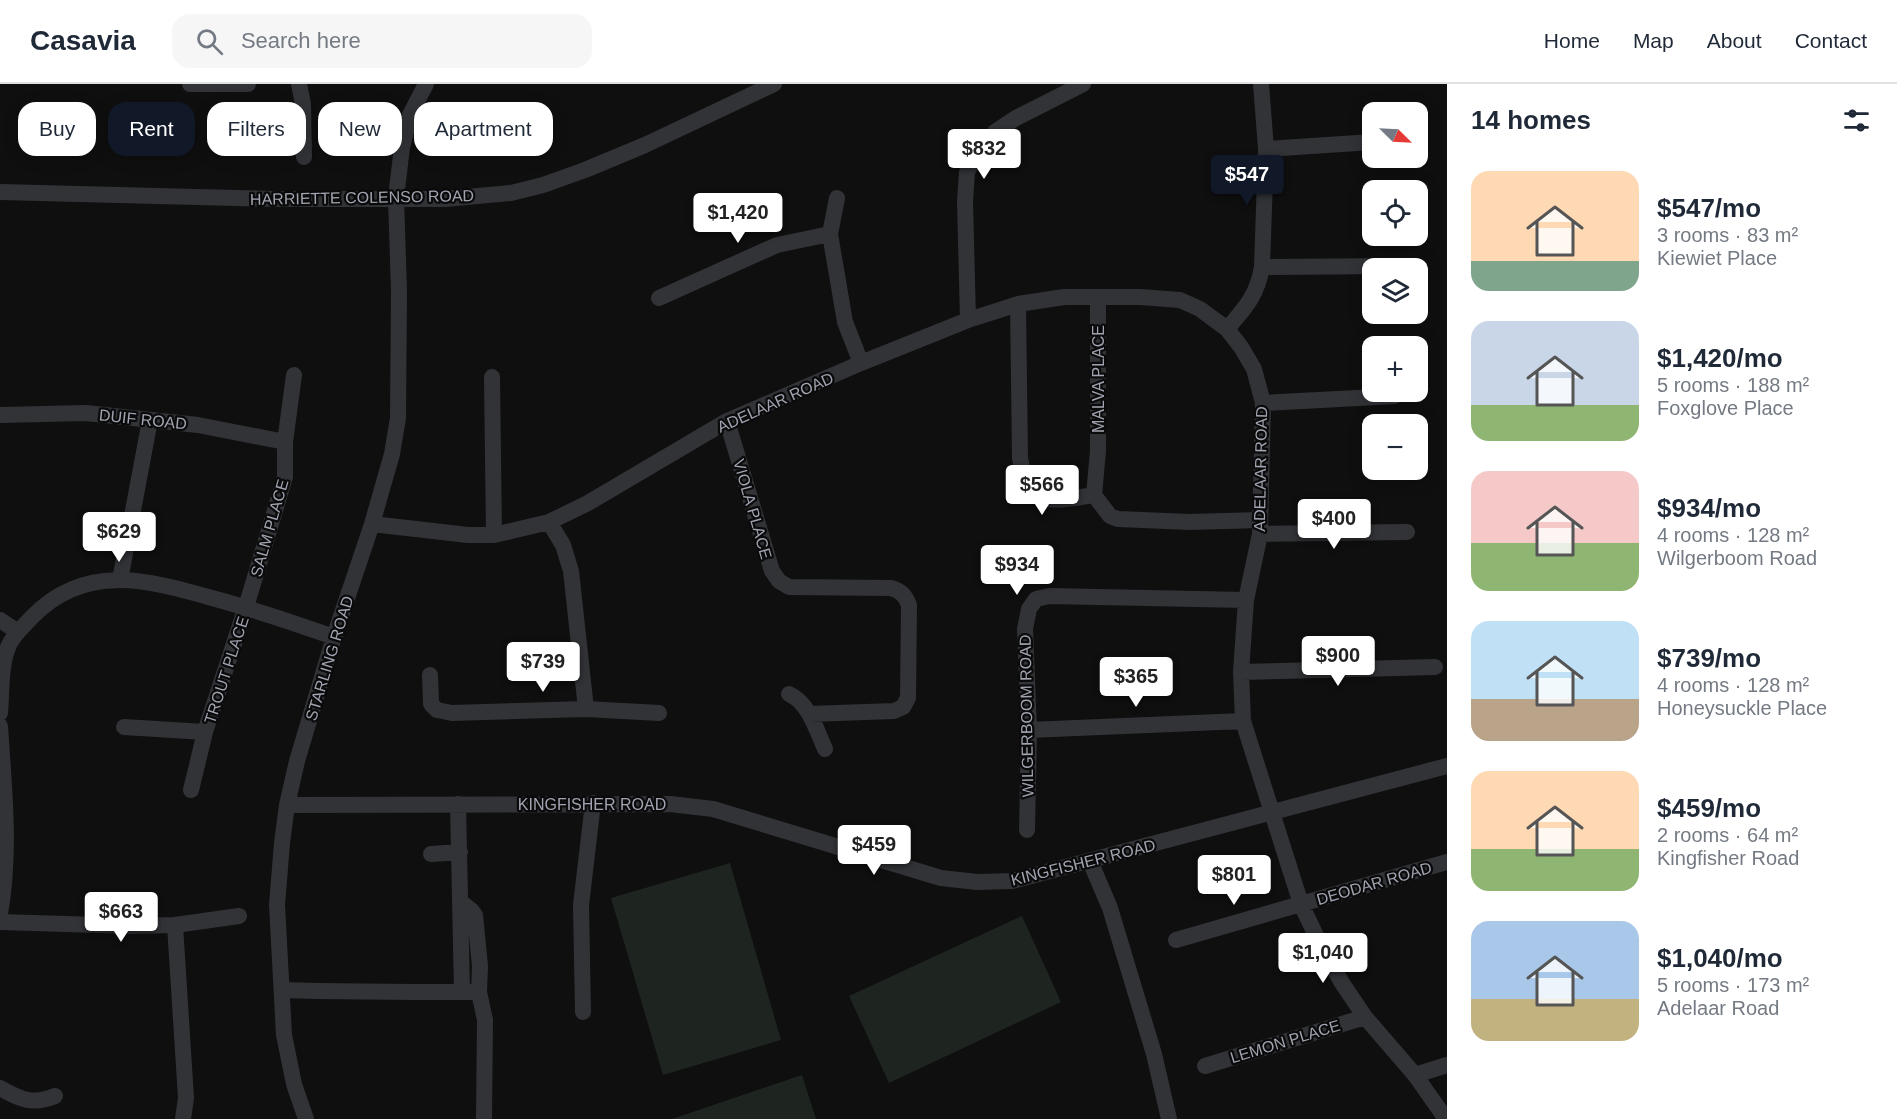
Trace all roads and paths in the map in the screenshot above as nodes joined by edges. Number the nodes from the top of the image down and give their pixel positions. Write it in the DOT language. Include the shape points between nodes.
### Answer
graph roads {
  1 [pos="190,84"];
  2 [pos="198,84"];
  3 [pos="248,84"];
  4 [pos="299,84"];
  5 [pos="426,84"];
  6 [pos="774,84"];
  7 [pos="1083,84"];
  8 [pos="1261,84"];
  9 [pos="1362,143"];
  10 [pos="1266,149"];
  11 [pos="304,157"];
  12 [pos="0,192"];
  13 [pos="396,198"];
  14 [pos="837,198"];
  15 [pos="830,234"];
  16 [pos="1362,266"];
  17 [pos="1262,267"];
  18 [pos="1098,297"];
  19 [pos="659,298"];
  20 [pos="1018,304"];
  21 [pos="968,320"];
  22 [pos="1227,329"];
  23 [pos="861,363"];
  24 [pos="294,375"];
  25 [pos="492,377"];
  26 [pos="1362,398"];
  27 [pos="1263,403"];
  28 [pos="0,415"];
  29 [pos="150,420"];
  30 [pos="727,421"];
  31 [pos="285,442"];
  32 [pos="1094,495"];
  33 [pos="549,522"];
  34 [pos="372,524"];
  35 [pos="1260,527"];
  36 [pos="1407,532"];
  37 [pos="494,535"];
  38 [pos="120,580"];
  39 [pos="1246,600"];
  40 [pos="246,607"];
  41 [pos="0,620"];
  42 [pos="18,632"];
  43 [pos="334,637"];
  44 [pos="1435,667"];
  45 [pos="1241,672"];
  46 [pos="430,675"];
  47 [pos="789,694"];
  48 [pos="585,710"];
  49 [pos="0,713"];
  50 [pos="659,713"];
  51 [pos="809,714"];
  52 [pos="1243,721"];
  53 [pos="0,726"];
  54 [pos="124,727"];
  55 [pos="1029,730"];
  56 [pos="205,732"];
  57 [pos="825,748"];
  58 [pos="1447,766"];
  59 [pos="190,790"];
  60 [pos="593,803"];
  61 [pos="458,804"];
  62 [pos="287,805"];
  63 [pos="1273,812"];
  64 [pos="1028,830"];
  65 [pos="460,852"];
  66 [pos="432,854"];
  67 [pos="1090,861"];
  68 [pos="1447,862"];
  69 [pos="1301,904"];
  70 [pos="0,914"];
  71 [pos="239,916"];
  72 [pos="0,922"];
  73 [pos="175,925"];
  74 [pos="1176,940"];
  75 [pos="282,990"];
  76 [pos="471,992"];
  77 [pos="584,1012"];
  78 [pos="1365,1017"];
  79 [pos="1205,1065"];
  80 [pos="1447,1065"];
  81 [pos="1415,1076"];
  82 [pos="0,1088"];
  83 [pos="56,1096"];
  84 [pos="183,1119"];
  85 [pos="306,1119"];
  86 [pos="484,1119"];
  87 [pos="1169,1119"];
  88 [pos="1446,1119"];
  1 -- 2 [label="street"];
  2 -- 3 [label="street"];
  4 -- 11 [label="street"];
  5 -- 13 [label="street, STARLING ROAD" via="410,114"];
  6 -- 13 [label="street, HARRIETTE COLENSO ROAD" via="645,145 543,185 511,193 445,199"];
  7 -- 21 [label="street" via="995,132 967,172 964,201"];
  8 -- 10 [label="street"];
  9 -- 10 [label="street"];
  10 -- 17 [label="street"];
  12 -- 13 [label="street, HARRIETTE COLENSO ROAD"];
  13 -- 34 [label="street, STARLING ROAD" via="398,418"];
  14 -- 15 [label="street"];
  15 -- 19 [label="street" via="777,245"];
  15 -- 23 [label="street" via="845,322"];
  16 -- 17 [label="street"];
  17 -- 22 [label="street" via="1259,285 1248,305"];
  18 -- 20 [label="street, ADELAAR ROAD"];
  18 -- 22 [label="street, ADELAAR ROAD" via="1180,300"];
  18 -- 32 [label="street, MALVA PLACE" via="1098,451"];
  20 -- 21 [label="street, ADELAAR ROAD"];
  20 -- 32 [label="street" via="1020,458 1026,483 1047,500"];
  21 -- 23 [label="street, ADELAAR ROAD"];
  22 -- 27 [label="street, ADELAAR ROAD" via="1254,369"];
  23 -- 30 [label="street, ADELAAR ROAD"];
  24 -- 31 [label="street, SALM PLACE"];
  25 -- 37 [label="street"];
  26 -- 27 [label="street"];
  27 -- 35 [label="street, ADELAAR ROAD"];
  28 -- 29 [label="street, DUIF ROAD" via="86,413"];
  29 -- 31 [label="street, DUIF ROAD"];
  29 -- 38 [label="street"];
  30 -- 33 [label="street, ADELAAR ROAD"];
  30 -- 51 [label="street, VIOLA PLACE" via="771,571 779,581 789,587 891,588 899,590 909,605 906,704 894,711"];
  31 -- 40 [label="street, SALM PLACE" via="285,477"];
  32 -- 35 [label="street" via="1113,518"];
  33 -- 37 [label="street, ADELAAR ROAD"];
  33 -- 48 [label="street" via="563,545 571,571"];
  34 -- 37 [label="street, ADELAAR ROAD"];
  34 -- 43 [label="street, STARLING ROAD"];
  35 -- 36 [label="street"];
  35 -- 39 [label="street, ADELAAR ROAD"];
  38 -- 40 [label="street" via="157,583"];
  38 -- 42 [label="street" via="72,588 54,598"];
  39 -- 45 [label="street, ADELAAR ROAD"];
  39 -- 55 [label="street, WILGERBOOM ROAD" via="1036,598 1025,629"];
  40 -- 43 [label="street"];
  40 -- 56 [label="street, TROUT PLACE"];
  41 -- 42 [label="street"];
  42 -- 49 [label="street" via="5,661"];
  43 -- 62 [label="street, STARLING ROAD"];
  44 -- 45 [label="street"];
  45 -- 52 [label="street, ADELAAR ROAD"];
  46 -- 48 [label="street" via="431,704 442,712"];
  47 -- 51 [label="street" via="799,699"];
  48 -- 50 [label="street"];
  51 -- 57 [label="street"];
  52 -- 55 [label="street"];
  52 -- 63 [label="street, ADELAAR ROAD"];
  53 -- 70 [label="street" via="7,854"];
  54 -- 56 [label="street, TROUT PLACE"];
  55 -- 64 [label="street, WILGERBOOM ROAD"];
  56 -- 59 [label="street, TROUT PLACE"];
  58 -- 63 [label="street, KINGFISHER ROAD"];
  60 -- 61 [label="street, KINGFISHER ROAD"];
  60 -- 67 [label="street, KINGFISHER ROAD" via="713,809 941,878 1012,881"];
  60 -- 77 [label="street" via="581,905"];
  61 -- 62 [label="street, KINGFISHER ROAD"];
  61 -- 65 [label="street"];
  62 -- 75 [label="street, STARLING ROAD" via="277,905"];
  63 -- 67 [label="street, KINGFISHER ROAD"];
  63 -- 69 [label="street, ADELAAR ROAD"];
  65 -- 66 [label="street"];
  65 -- 76 [label="street"];
  67 -- 87 [label="street" via="1110,908 1154,1054"];
  68 -- 69 [label="street, DEODAR ROAD"];
  69 -- 74 [label="street, DEODAR ROAD"];
  69 -- 78 [label="street, ADELAAR ROAD" via="1342,983"];
  71 -- 73 [label="street"];
  72 -- 73 [label="street"];
  73 -- 84 [label="street" via="186,1098"];
  75 -- 76 [label="street"];
  75 -- 85 [label="street, STARLING ROAD" via="286,1045"];
  76 -- 86 [label="street" via="485,1020"];
  78 -- 79 [label="street, LEMON PLACE"];
  78 -- 81 [label="street, ADELAAR ROAD"];
  80 -- 81 [label="street"];
  81 -- 88 [label="street, ADELAAR ROAD"];
  82 -- 83 [label="street" via="25,1100 40,1102"];
}
